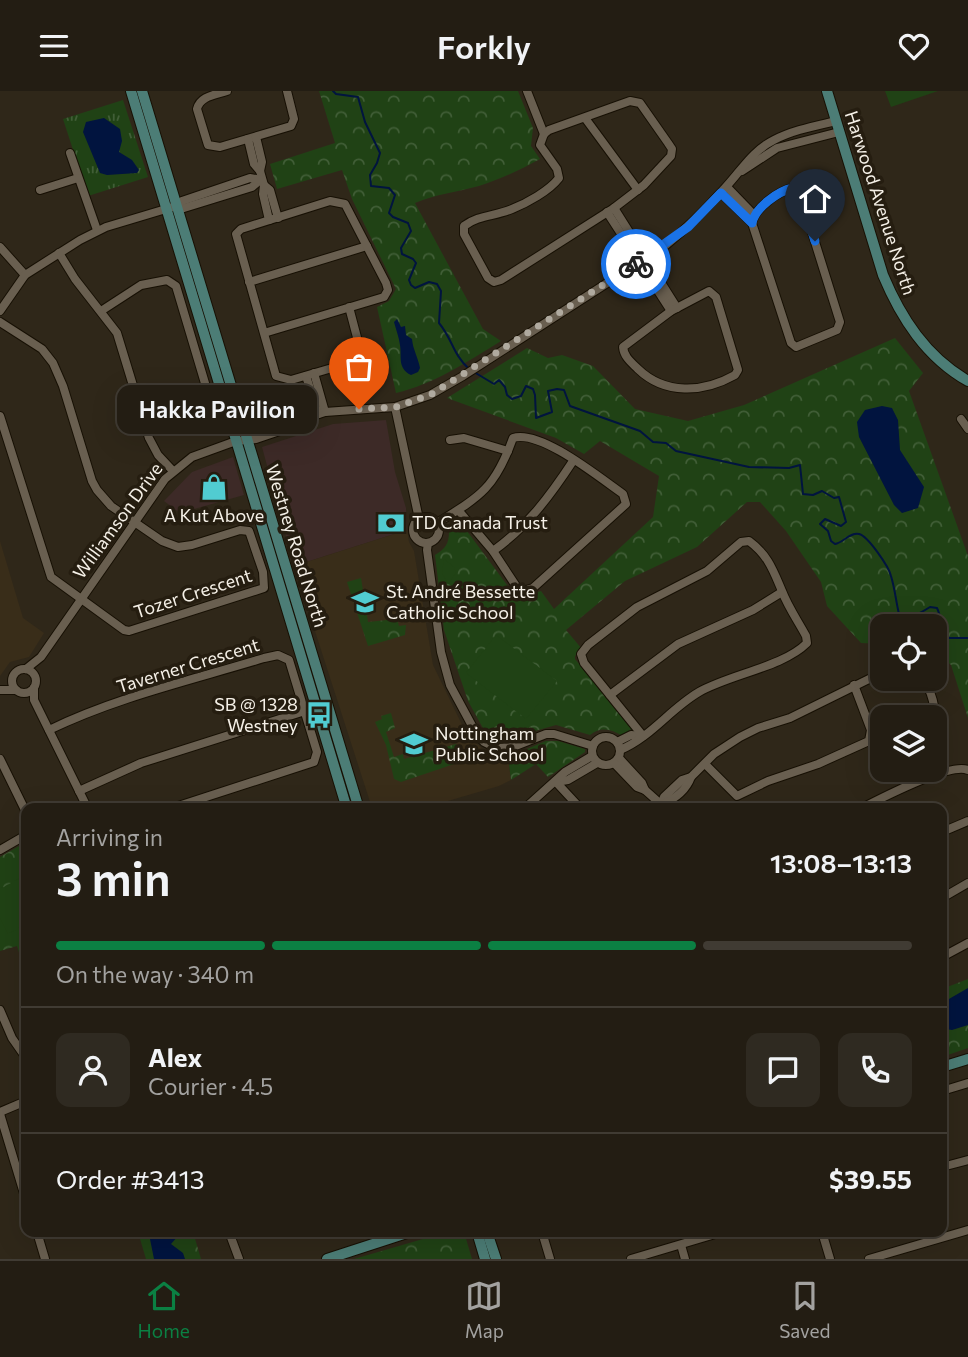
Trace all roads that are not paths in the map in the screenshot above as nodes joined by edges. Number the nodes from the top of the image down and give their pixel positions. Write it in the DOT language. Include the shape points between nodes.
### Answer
graph roads {
  1 [pos="131,91"];
  2 [pos="142,91"];
  3 [pos="227,91"];
  4 [pos="287,91"];
  5 [pos="527,91"];
  6 [pos="827,91"];
  7 [pos="586,118"];
  8 [pos="836,121"];
  9 [pos="839,132"];
  10 [pos="544,134"];
  11 [pos="252,138"];
  12 [pos="70,153"];
  13 [pos="736,175"];
  14 [pos="78,178"];
  15 [pos="262,182"];
  16 [pos="40,190"];
  17 [pos="638,190"];
  18 [pos="724,190"];
  19 [pos="177,205"];
  20 [pos="165,209"];
  21 [pos="611,210"];
  22 [pos="273,219"];
  23 [pos="753,219"];
  24 [pos="97,230"];
  25 [pos="367,246"];
  26 [pos="0,247"];
  27 [pos="59,253"];
  28 [pos="642,260"];
  29 [pos="25,275"];
  30 [pos="249,282"];
  31 [pos="349,307"];
  32 [pos="674,309"];
  33 [pos="0,311"];
  34 [pos="100,311"];
  35 [pos="0,322"];
  36 [pos="264,333"];
  37 [pos="310,375"];
  38 [pos="968,381"];
  39 [pos="396,407"];
  40 [pos="320,414"];
  41 [pos="0,416"];
  42 [pos="961,419"];
  43 [pos="146,426"];
  44 [pos="968,429"];
  45 [pos="242,440"];
  46 [pos="450,440"];
  47 [pos="508,451"];
  48 [pos="573,461"];
  49 [pos="173,471"];
  50 [pos="458,510"];
  51 [pos="419,519"];
  52 [pos="135,521"];
  53 [pos="437,523"];
  54 [pos="428,543"];
  55 [pos="493,551"];
  56 [pos="782,592"];
  57 [pos="82,600"];
  58 [pos="41,657"];
  59 [pos="26,669"];
  60 [pos="36,678"];
  61 [pos="11,680"];
  62 [pos="870,680"];
  63 [pos="854,685"];
  64 [pos="34,688"];
  65 [pos="0,690"];
  66 [pos="19,692"];
  67 [pos="610,695"];
  68 [pos="34,700"];
  69 [pos="305,711"];
  70 [pos="49,730"];
  71 [pos="643,736"];
  72 [pos="617,753"];
  73 [pos="594,755"];
  74 [pos="0,759"];
  75 [pos="705,764"];
  76 [pos="968,771"];
  77 [pos="556,782"];
  78 [pos="79,791"];
  79 [pos="22,803"];
  80 [pos="85,803"];
  81 [pos="188,803"];
  82 [pos="345,803"];
  83 [pos="357,803"];
  84 [pos="531,803"];
  85 [pos="575,803"];
  86 [pos="660,803"];
  87 [pos="664,803"];
  88 [pos="872,803"];
  89 [pos="968,821"];
  90 [pos="947,830"];
  91 [pos="21,838"];
  92 [pos="0,850"];
  93 [pos="968,883"];
  94 [pos="947,895"];
  95 [pos="968,943"];
  96 [pos="947,954"];
  97 [pos="0,1010"];
  98 [pos="21,1053"];
  99 [pos="968,1059"];
  100 [pos="947,1065"];
  101 [pos="968,1083"];
  102 [pos="947,1089"];
  103 [pos="21,1103"];
  104 [pos="0,1113"];
  105 [pos="968,1160"];
  106 [pos="947,1166"];
  107 [pos="21,1183"];
  108 [pos="968,1230"];
  109 [pos="947,1236"];
  110 [pos="38,1237"];
  111 [pos="231,1237"];
  112 [pos="395,1237"];
  113 [pos="478,1237"];
  114 [pos="489,1237"];
  115 [pos="543,1237"];
  116 [pos="706,1237"];
  117 [pos="823,1237"];
  118 [pos="944,1237"];
  119 [pos="681,1245"];
  120 [pos="45,1259"];
  121 [pos="239,1259"];
  122 [pos="327,1259"];
  123 [pos="485,1259"];
  124 [pos="496,1259"];
  125 [pos="550,1259"];
  126 [pos="631,1259"];
  127 [pos="685,1259"];
  128 [pos="830,1259"];
  129 [pos="869,1259"];
  1 -- 20 [label="main road, Westney Road North"];
  2 -- 19 [label="main road, Westney Road North"];
  3 -- 11 [label="street" via="198,103 208,145 220,147"];
  4 -- 11 [label="street" via="294,119 291,126"];
  5 -- 10 [label="street"];
  6 -- 8 [label="main road, Harwood Avenue North"];
  7 -- 10 [label="street"];
  7 -- 17 [label="street"];
  7 -- 17 [label="street" via="630,101 640,103 672,149 671,156"];
  8 -- 9 [label="main road, Harwood Avenue North"];
  8 -- 13 [label="street" via="774,140 752,155"];
  9 -- 13 [label="street" via="777,148"];
  9 -- 38 [label="main road, Harwood Avenue North" via="883,275 900,313 940,361"];
  10 -- 21 [label="street" via="540,145 559,178 554,185 512,209 464,226 488,278 501,280"];
  11 -- 15 [label="street" via="262,162"];
  12 -- 14 [label="street"];
  13 -- 18 [label="street"];
  14 -- 16 [label="street"];
  14 -- 24 [label="street"];
  15 -- 19 [label="street" via="184,208"];
  15 -- 22 [label="street" via="270,190"];
  17 -- 21 [label="street"];
  18 -- 23 [label="street"];
  18 -- 28 [label="street" via="688,227"];
  19 -- 20 [label="street"];
  19 -- 45 [label="main road, Westney Road North"];
  20 -- 24 [label="street"];
  20 -- 45 [label="main road, Westney Road North"];
  21 -- 28 [label="street"];
  22 -- 25 [label="street" via="340,201"];
  22 -- 30 [label="street" via="236,234"];
  23 -- 23 [label="street" via="791,343 804,346 836,330 840,322 800,194 793,188 784,190"];
  24 -- 27 [label="street"];
  25 -- 30 [label="street"];
  25 -- 31 [label="street" via="387,290 384,297"];
  26 -- 29 [label="street"];
  27 -- 29 [label="street"];
  27 -- 34 [label="street"];
  28 -- 32 [label="street"];
  28 -- 39 [label="street" via="463,376"];
  29 -- 33 [label="street"];
  30 -- 36 [label="street"];
  31 -- 36 [label="street"];
  31 -- 37 [label="street" via="359,345 356,361"];
  32 -- 32 [label="street" via="702,293 709,291 716,297 735,375 698,387 671,388 656,383 624,355 628,341"];
  34 -- 43 [label="street" via="117,333"];
  34 -- 43 [label="street" via="141,285 167,280 176,286 210,400 205,408"];
  35 -- 52 [label="street" via="48,356 63,386 92,481 111,506"];
  36 -- 37 [label="street" via="276,376 291,380"];
  37 -- 40 [label="street"];
  39 -- 40 [label="street"];
  39 -- 51 [label="street"];
  40 -- 45 [label="street, Williamson Drive"];
  41 -- 57 [label="street" via="46,566 51,577"];
  42 -- 44 [label="street"];
  43 -- 49 [label="street" via="155,450"];
  45 -- 49 [label="street, Williamson Drive" via="192,457"];
  45 -- 82 [label="main road, Westney Road North"];
  45 -- 83 [label="main road, Westney Road North"];
  46 -- 47 [label="street" via="464,438"];
  47 -- 48 [label="street" via="513,438 521,435 552,445"];
  47 -- 50 [label="street" via="496,478"];
  48 -- 55 [label="street" via="540,509"];
  48 -- 55 [label="street" via="623,494 626,505 533,588 517,589"];
  49 -- 52 [label="street, Williamson Drive"];
  50 -- 53 [label="street"];
  50 -- 55 [label="street"];
  51 -- 53 [label="street"];
  51 -- 54 [label="street" via="413,525 413,535"];
  52 -- 57 [label="street, Williamson Drive"];
  52 -- 57 [label="street, Tozer Crescent" via="178,547 246,530 252,536 264,588 129,631"];
  53 -- 54 [label="street" via="437,537"];
  54 -- 73 [label="street" via="441,652 450,685 477,735 496,748 554,734"];
  56 -- 67 [label="street" via="678,644"];
  56 -- 67 [label="street" via="771,562 749,541 741,542 707,571 637,607 581,654"];
  56 -- 71 [label="street" via="807,643 786,658 697,693"];
  57 -- 58 [label="street, Williamson Drive"];
  58 -- 59 [label="street, Williamson Drive"];
  58 -- 60 [label="street, Williamson Drive"];
  59 -- 60 [label="street"];
  59 -- 61 [label="street" via="17,670"];
  60 -- 64 [label="street"];
  61 -- 65 [label="street"];
  61 -- 66 [label="street"];
  62 -- 63 [label="street"];
  63 -- 75 [label="street" via="740,737"];
  63 -- 75 [label="street" via="871,730 869,741 737,796"];
  64 -- 66 [label="street"];
  64 -- 68 [label="street"];
  65 -- 66 [label="street"];
  66 -- 68 [label="street"];
  67 -- 71 [label="street"];
  68 -- 70 [label="street"];
  69 -- 70 [label="street, Taverner Crescent" via="289,660 278,655 129,699"];
  69 -- 78 [label="street" via="141,763"];
  69 -- 81 [label="street, Taverner Crescent" via="317,753 311,765"];
  70 -- 78 [label="street"];
  71 -- 72 [label="street"];
  72 -- 73 [label="street" via="605,766"];
  72 -- 73 [label="street" via="604,737"];
  72 -- 86 [label="street" via="637,786"];
  73 -- 77 [label="street"];
  74 -- 79 [label="street"];
  75 -- 87 [label="street" via="668,793"];
  76 -- 88 [label="street" via="958,768 916,782"];
  77 -- 84 [label="street"];
  77 -- 85 [label="street"];
  78 -- 80 [label="street"];
  89 -- 90 [label="street"];
  91 -- 92 [label="street"];
  93 -- 94 [label="street"];
  95 -- 96 [label="street"];
  97 -- 98 [label="street" via="8,1040"];
  99 -- 100 [label="main road"];
  101 -- 102 [label="street"];
  103 -- 104 [label="street"];
  104 -- 107 [label="street"];
  105 -- 106 [label="street"];
  108 -- 109 [label="street"];
  110 -- 120 [label="street"];
  111 -- 121 [label="street"];
  112 -- 122 [label="main road"];
  113 -- 123 [label="main road"];
  114 -- 124 [label="main road"];
  115 -- 125 [label="street"];
  116 -- 119 [label="street"];
  117 -- 128 [label="street"];
  118 -- 129 [label="street"];
  119 -- 126 [label="street"];
  119 -- 127 [label="street"];
}
